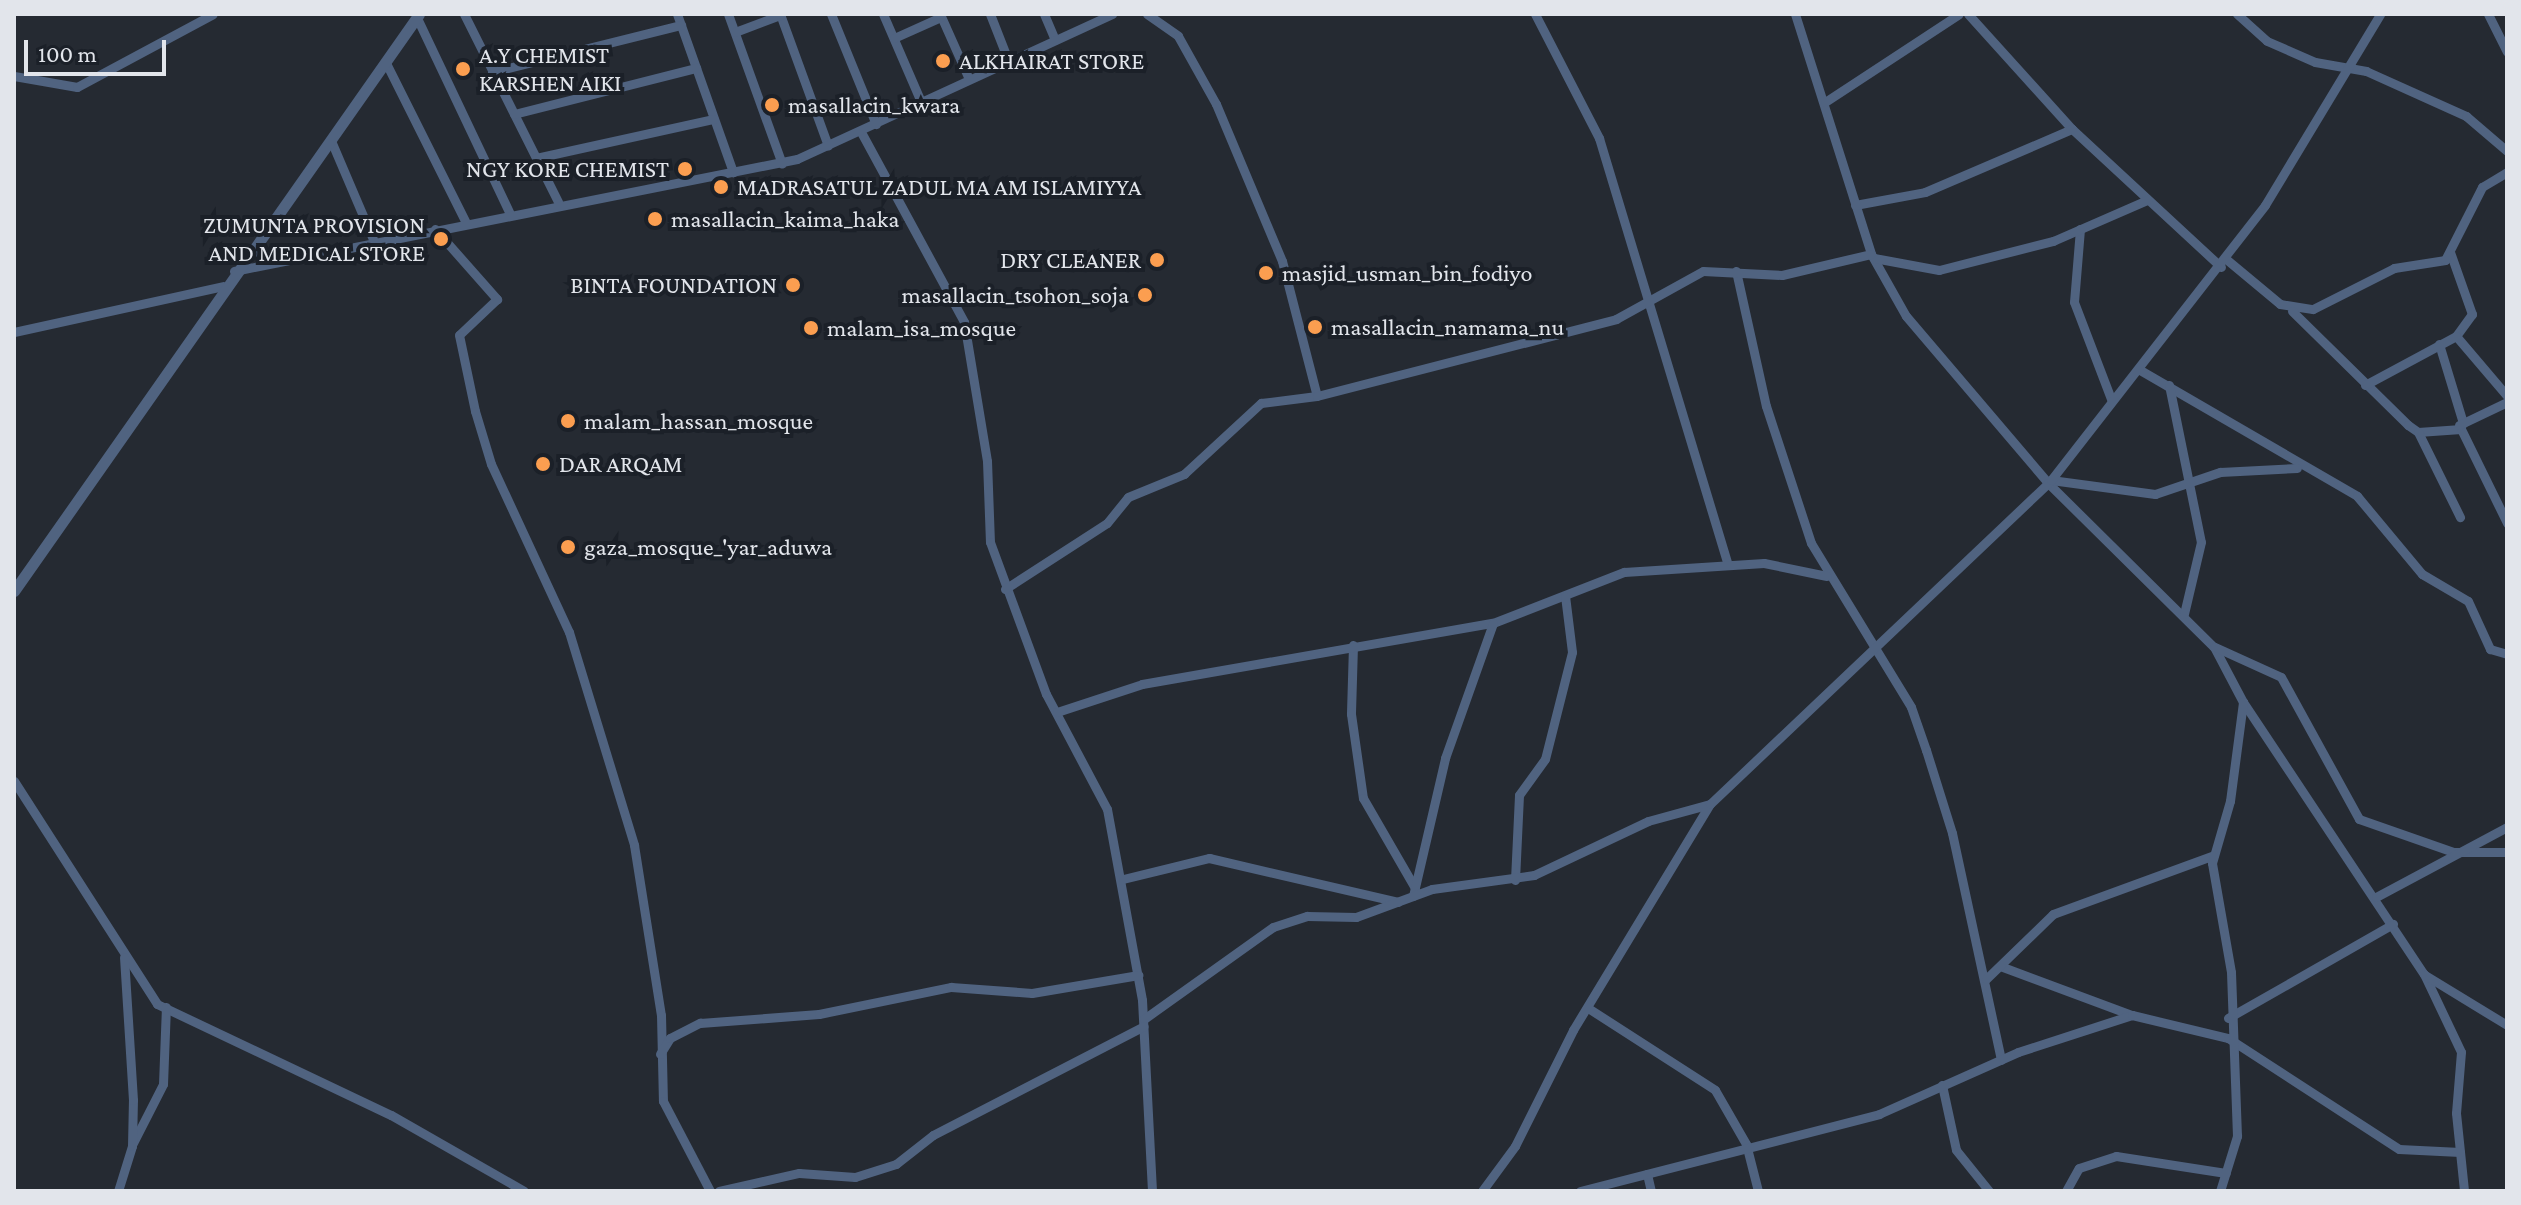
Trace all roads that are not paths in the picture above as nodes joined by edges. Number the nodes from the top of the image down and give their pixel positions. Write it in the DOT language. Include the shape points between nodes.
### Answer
graph roads {
  1 [pos="188,14"];
  2 [pos="213,14"];
  3 [pos="464,14"];
  4 [pos="677,14"];
  5 [pos="728,14"];
  6 [pos="831,14"];
  7 [pos="883,14"];
  8 [pos="990,14"];
  9 [pos="1044,14"];
  10 [pos="1112,14"];
  11 [pos="1147,14"];
  12 [pos="1535,14"];
  13 [pos="1795,14"];
  14 [pos="1959,14"];
  15 [pos="1968,14"];
  16 [pos="2237,14"];
  17 [pos="2380,14"];
  18 [pos="780,15"];
  19 [pos="941,15"];
  20 [pos="2492,15"];
  21 [pos="418,16"];
  22 [pos="1098,17"];
  23 [pos="193,25"];
  24 [pos="681,25"];
  25 [pos="735,32"];
  26 [pos="894,38"];
  27 [pos="1055,40"];
  28 [pos="2507,52"];
  29 [pos="1008,60"];
  30 [pos="386,63"];
  31 [pos="2343,67"];
  32 [pos="696,68"];
  33 [pos="492,72"];
  34 [pos="14,76"];
  35 [pos="968,77"];
  36 [pos="921,102"];
  37 [pos="1825,102"];
  38 [pos="514,114"];
  39 [pos="714,119"];
  40 [pos="876,124"];
  41 [pos="2072,129"];
  42 [pos="861,132"];
  43 [pos="332,143"];
  44 [pos="828,146"];
  45 [pos="2507,151"];
  46 [pos="536,158"];
  47 [pos="782,164"];
  48 [pos="733,172"];
  49 [pos="2507,172"];
  50 [pos="2147,200"];
  51 [pos="558,202"];
  52 [pos="1855,205"];
  53 [pos="509,212"];
  54 [pos="465,221"];
  55 [pos="435,229"];
  56 [pos="2080,229"];
  57 [pos="375,244"];
  58 [pos="2450,252"];
  59 [pos="1872,256"];
  60 [pos="2224,263"];
  61 [pos="234,271"];
  62 [pos="1736,271"];
  63 [pos="223,286"];
  64 [pos="1646,302"];
  65 [pos="2292,311"];
  66 [pos="14,332"];
  67 [pos="2456,336"];
  68 [pos="2439,344"];
  69 [pos="2140,370"];
  70 [pos="2169,385"];
  71 [pos="2365,385"];
  72 [pos="1317,396"];
  73 [pos="2507,396"];
  74 [pos="2111,399"];
  75 [pos="2507,402"];
  76 [pos="2459,425"];
  77 [pos="2418,432"];
  78 [pos="2301,468"];
  79 [pos="2050,481"];
  80 [pos="2189,484"];
  81 [pos="2460,517"];
  82 [pos="2507,523"];
  83 [pos="1728,564"];
  84 [pos="1827,576"];
  85 [pos="1005,589"];
  86 [pos="14,591"];
  87 [pos="1565,596"];
  88 [pos="2184,614"];
  89 [pos="1493,623"];
  90 [pos="1353,645"];
  91 [pos="1876,645"];
  92 [pos="2214,647"];
  93 [pos="2507,654"];
  94 [pos="2243,702"];
  95 [pos="1057,712"];
  96 [pos="14,781"];
  97 [pos="1710,804"];
  98 [pos="2507,827"];
  99 [pos="2453,852"];
  100 [pos="2507,852"];
  101 [pos="2214,855"];
  102 [pos="1123,879"];
  103 [pos="1515,880"];
  104 [pos="1414,892"];
  105 [pos="2376,897"];
  106 [pos="1398,902"];
  107 [pos="2393,924"];
  108 [pos="123,951"];
  109 [pos="2000,966"];
  110 [pos="2424,974"];
  111 [pos="1138,975"];
  112 [pos="1986,979"];
  113 [pos="166,1007"];
  114 [pos="1588,1008"];
  115 [pos="2132,1015"];
  116 [pos="2228,1018"];
  117 [pos="1144,1022"];
  118 [pos="2507,1025"];
  119 [pos="2228,1038"];
  120 [pos="660,1054"];
  121 [pos="2001,1060"];
  122 [pos="1942,1085"];
  123 [pos="1746,1144"];
  124 [pos="132,1146"];
  125 [pos="2460,1152"];
  126 [pos="2226,1173"];
  127 [pos="1647,1174"];
  128 [pos="118,1191"];
  129 [pos="524,1191"];
  130 [pos="710,1191"];
  131 [pos="719,1191"];
  132 [pos="1152,1191"];
  133 [pos="1482,1191"];
  134 [pos="1580,1191"];
  135 [pos="1651,1191"];
  136 [pos="1758,1191"];
  137 [pos="1989,1191"];
  138 [pos="2066,1191"];
  139 [pos="2220,1191"];
  140 [pos="2464,1191"];
  1 -- 23 [label="street"];
  2 -- 23 [label="street"];
  3 -- 33 [label="street"];
  4 -- 24 [label="street"];
  5 -- 25 [label="street"];
  6 -- 40 [label="street"];
  7 -- 26 [label="street"];
  8 -- 29 [label="street"];
  9 -- 27 [label="street"];
  10 -- 22 [label="street"];
  11 -- 72 [label="street" via="1178,36 1216,104 1282,261"];
  12 -- 64 [label="street" via="1599,138"];
  13 -- 37 [label="street"];
  14 -- 37 [label="street"];
  15 -- 41 [label="street"];
  16 -- 31 [label="street" via="2267,41"];
  17 -- 31 [label="street"];
  18 -- 25 [label="street"];
  18 -- 44 [label="street"];
  19 -- 26 [label="street"];
  19 -- 35 [label="street"];
  20 -- 28 [label="street"];
  21 -- 30 [label="street"];
  21 -- 53 [label="street"];
  22 -- 27 [label="street"];
  23 -- 34 [label="street" via="77,87"];
  24 -- 32 [label="street"];
  24 -- 33 [label="street"];
  25 -- 47 [label="street"];
  26 -- 36 [label="street"];
  27 -- 29 [label="street"];
  29 -- 35 [label="street"];
  30 -- 43 [label="street"];
  30 -- 54 [label="street"];
  31 -- 45 [label="street" via="2466,116"];
  31 -- 60 [label="street"];
  32 -- 38 [label="street"];
  32 -- 39 [label="street"];
  33 -- 38 [label="street"];
  35 -- 36 [label="street"];
  36 -- 40 [label="street"];
  37 -- 52 [label="street"];
  38 -- 46 [label="street"];
  39 -- 46 [label="street"];
  39 -- 48 [label="street"];
  40 -- 42 [label="street"];
  41 -- 50 [label="street"];
  41 -- 52 [label="street" via="1925,192"];
  42 -- 44 [label="street"];
  42 -- 85 [label="street" via="964,322 987,461 990,542"];
  43 -- 57 [label="street"];
  43 -- 61 [label="street"];
  44 -- 47 [label="street"];
  46 -- 51 [label="street"];
  47 -- 48 [label="street"];
  48 -- 51 [label="street"];
  49 -- 58 [label="street" via="2482,187"];
  50 -- 56 [label="street"];
  50 -- 60 [label="street"];
  51 -- 53 [label="street"];
  52 -- 59 [label="street"];
  53 -- 54 [label="street"];
  54 -- 55 [label="street"];
  55 -- 57 [label="street"];
  55 -- 120 [label="street" via="497,299 459,335 475,411 491,464 569,632 634,845 661,1015"];
  56 -- 59 [label="street" via="1939,270"];
  56 -- 74 [label="street" via="2074,302"];
  57 -- 61 [label="street"];
  58 -- 65 [label="street" via="2437,264 2394,268 2327,304"];
  58 -- 67 [label="street" via="2472,314"];
  59 -- 62 [label="street" via="1782,275"];
  59 -- 79 [label="street" via="1906,316"];
  60 -- 65 [label="street"];
  60 -- 69 [label="street"];
  61 -- 63 [label="street"];
  62 -- 64 [label="street" via="1691,274"];
  62 -- 84 [label="street" via="1766,406"];
  63 -- 66 [label="street"];
  63 -- 86 [label="street"];
  64 -- 72 [label="street" via="1616,319"];
  64 -- 83 [label="street"];
  65 -- 71 [label="street"];
  67 -- 68 [label="street"];
  67 -- 73 [label="street"];
  68 -- 71 [label="street"];
  68 -- 76 [label="street"];
  69 -- 70 [label="street"];
  69 -- 74 [label="street"];
  70 -- 78 [label="street"];
  70 -- 80 [label="street"];
  71 -- 77 [label="street"];
  72 -- 85 [label="street" via="1261,403 1184,474 1128,497 1107,523"];
  74 -- 79 [label="street"];
  75 -- 76 [label="street"];
  76 -- 77 [label="street"];
  76 -- 82 [label="street"];
  77 -- 81 [label="street"];
  78 -- 80 [label="street" via="2220,472"];
  78 -- 93 [label="street" via="2367,505 2422,574 2468,601 2490,649"];
  79 -- 80 [label="street" via="2155,494"];
  79 -- 88 [label="street"];
  79 -- 91 [label="street"];
  80 -- 88 [label="street" via="2201,542"];
  83 -- 84 [label="street"];
  83 -- 87 [label="street" via="1624,572"];
  84 -- 91 [label="street"];
  85 -- 95 [label="street"];
  87 -- 89 [label="street"];
  87 -- 103 [label="street" via="1572,652 1545,759 1519,795"];
  88 -- 92 [label="street"];
  89 -- 90 [label="street"];
  89 -- 104 [label="street" via="1445,758"];
  90 -- 95 [label="street" via="1142,684"];
  90 -- 104 [label="street" via="1351,714 1363,798"];
  91 -- 97 [label="street"];
  91 -- 112 [label="street" via="1926,750"];
  92 -- 94 [label="street"];
  92 -- 99 [label="street" via="2281,677 2359,819"];
  94 -- 101 [label="street" via="2230,801"];
  94 -- 105 [label="street"];
  95 -- 102 [label="street" via="1107,809"];
  96 -- 108 [label="street"];
  97 -- 103 [label="street" via="1648,821"];
  97 -- 114 [label="street"];
  98 -- 99 [label="street"];
  99 -- 100 [label="street"];
  99 -- 105 [label="street"];
  101 -- 109 [label="street" via="2053,914"];
  101 -- 116 [label="street" via="2231,972"];
  102 -- 106 [label="street" via="1209,858"];
  102 -- 111 [label="street"];
  103 -- 104 [label="street"];
  104 -- 106 [label="street"];
  105 -- 107 [label="street"];
  106 -- 117 [label="street" via="1356,917 1307,916 1273,927"];
  107 -- 110 [label="street"];
  107 -- 116 [label="street"];
  108 -- 113 [label="street" via="146,992"];
  108 -- 124 [label="street"];
  109 -- 112 [label="street"];
  109 -- 115 [label="street"];
  110 -- 118 [label="street"];
  110 -- 125 [label="street" via="2461,1052"];
  111 -- 117 [label="street"];
  111 -- 120 [label="street" via="1032,993 951,987 819,1014 700,1023 670,1038"];
  112 -- 121 [label="street"];
  113 -- 124 [label="street" via="163,1084"];
  113 -- 129 [label="street" via="391,1115"];
  114 -- 123 [label="street" via="1705,1082"];
  114 -- 133 [label="street" via="1515,1146"];
  115 -- 119 [label="street"];
  115 -- 121 [label="street"];
  116 -- 119 [label="street"];
  117 -- 131 [label="street" via="933,1135 885,1168 839,1178 799,1173"];
  117 -- 132 [label="street"];
  119 -- 125 [label="street" via="2399,1149"];
  119 -- 126 [label="street" via="2237,1136"];
  120 -- 130 [label="street" via="663,1101"];
  121 -- 122 [label="street"];
  122 -- 123 [label="street" via="1879,1114"];
  122 -- 137 [label="street" via="1956,1150"];
  123 -- 127 [label="street"];
  123 -- 136 [label="street"];
  124 -- 128 [label="street"];
  125 -- 140 [label="street"];
  126 -- 138 [label="street" via="2116,1156 2079,1168"];
  126 -- 139 [label="street"];
  127 -- 134 [label="street"];
  127 -- 135 [label="street"];
}
